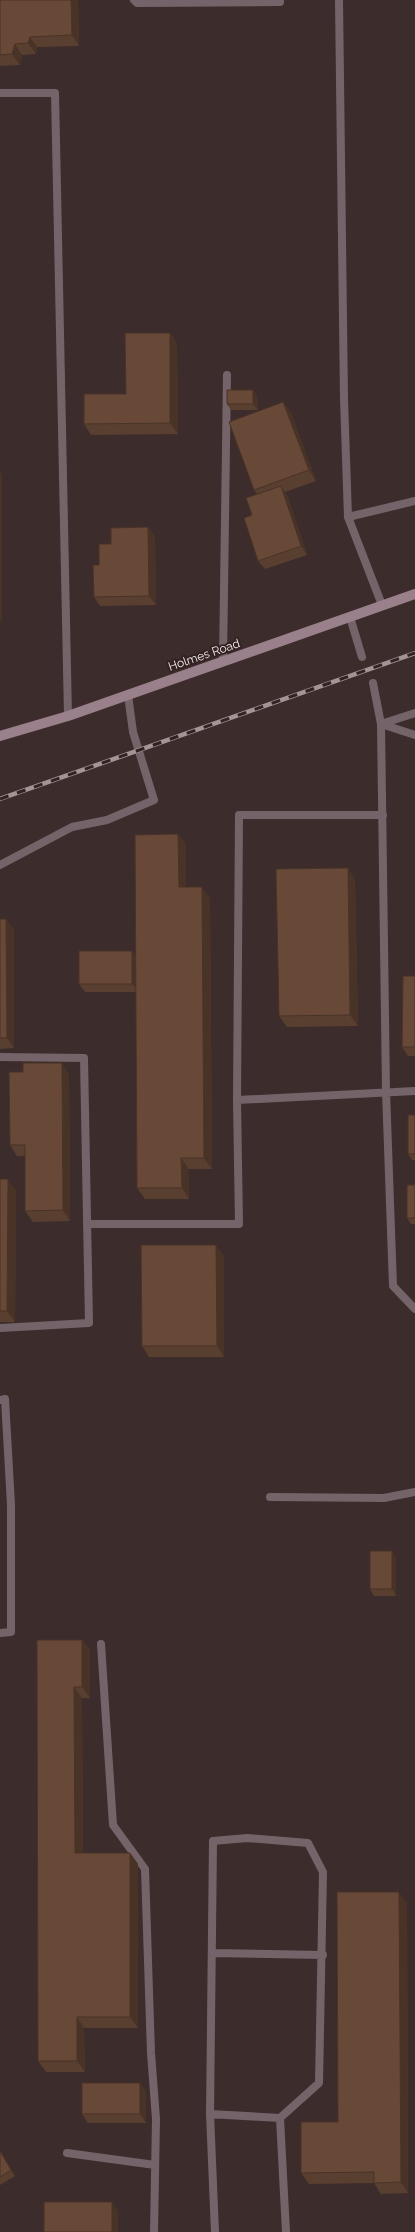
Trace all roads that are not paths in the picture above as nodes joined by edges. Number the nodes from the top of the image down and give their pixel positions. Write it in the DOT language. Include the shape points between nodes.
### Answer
graph roads {
  1 [pos="134,0"];
  2 [pos="280,0"];
  3 [pos="339,0"];
  4 [pos="148,1"];
  5 [pos="196,1"];
  6 [pos="234,1"];
  7 [pos="0,93"];
  8 [pos="227,375"];
  9 [pos="415,501"];
  10 [pos="348,517"];
  11 [pos="415,594"];
  12 [pos="382,605"];
  13 [pos="350,617"];
  14 [pos="362,657"];
  15 [pos="223,662"];
  16 [pos="373,682"];
  17 [pos="128,694"];
  18 [pos="415,713"];
  19 [pos="68,716"];
  20 [pos="381,724"];
  21 [pos="415,735"];
  22 [pos="0,736"];
  23 [pos="383,814"];
  24 [pos="0,865"];
  25 [pos="0,1057"];
  26 [pos="386,1091"];
  27 [pos="415,1091"];
  28 [pos="237,1100"];
  29 [pos="87,1224"];
  30 [pos="415,1308"];
  31 [pos="0,1328"];
  32 [pos="0,1400"];
  33 [pos="415,1492"];
  34 [pos="270,1497"];
  35 [pos="0,1632"];
  36 [pos="101,1644"];
  37 [pos="212,1953"];
  38 [pos="323,1955"];
  39 [pos="210,2114"];
  40 [pos="280,2118"];
  41 [pos="66,2153"];
  42 [pos="155,2165"];
  43 [pos="154,2232"];
  44 [pos="215,2232"];
  45 [pos="286,2232"];
  1 -- 4 [label="lane" via="137,3"];
  2 -- 6 [label="lane"];
  3 -- 10 [label="lane"];
  4 -- 5 [label="lane"];
  5 -- 6 [label="lane"];
  7 -- 19 [label="lane" via="55,93"];
  8 -- 15 [label="lane"];
  9 -- 10 [label="lane"];
  10 -- 12 [label="lane"];
  11 -- 12 [label="main road, Holmes Road"];
  12 -- 13 [label="main road, Holmes Road"];
  13 -- 14 [label="lane"];
  13 -- 15 [label="main road, Holmes Road"];
  15 -- 17 [label="main road, Holmes Road"];
  16 -- 20 [label="lane"];
  17 -- 19 [label="main road, Holmes Road"];
  17 -- 24 [label="lane" via="133,732 154,800 107,820 72,827"];
  18 -- 20 [label="lane"];
  19 -- 22 [label="main road, Holmes Road"];
  20 -- 21 [label="lane"];
  20 -- 23 [label="lane"];
  23 -- 26 [label="lane"];
  23 -- 28 [label="lane" via="239,815"];
  25 -- 29 [label="lane" via="84,1058"];
  26 -- 27 [label="lane"];
  26 -- 28 [label="lane"];
  26 -- 30 [label="lane" via="393,1286"];
  28 -- 29 [label="lane" via="239,1224"];
  29 -- 31 [label="lane" via="89,1323"];
  32 -- 35 [label="lane" via="5,1400 11,1505 11,1632"];
  33 -- 34 [label="lane" via="384,1498"];
  36 -- 42 [label="lane" via="113,1825 145,1869 151,2053 156,2119"];
  37 -- 38 [label="lane"];
  37 -- 38 [label="lane" via="213,1841 247,1838 308,1843 323,1872"];
  37 -- 39 [label="lane"];
  38 -- 40 [label="lane" via="319,2083"];
  39 -- 40 [label="lane"];
  39 -- 44 [label="lane"];
  40 -- 45 [label="lane"];
  41 -- 42 [label="lane"];
  42 -- 43 [label="lane"];
}
